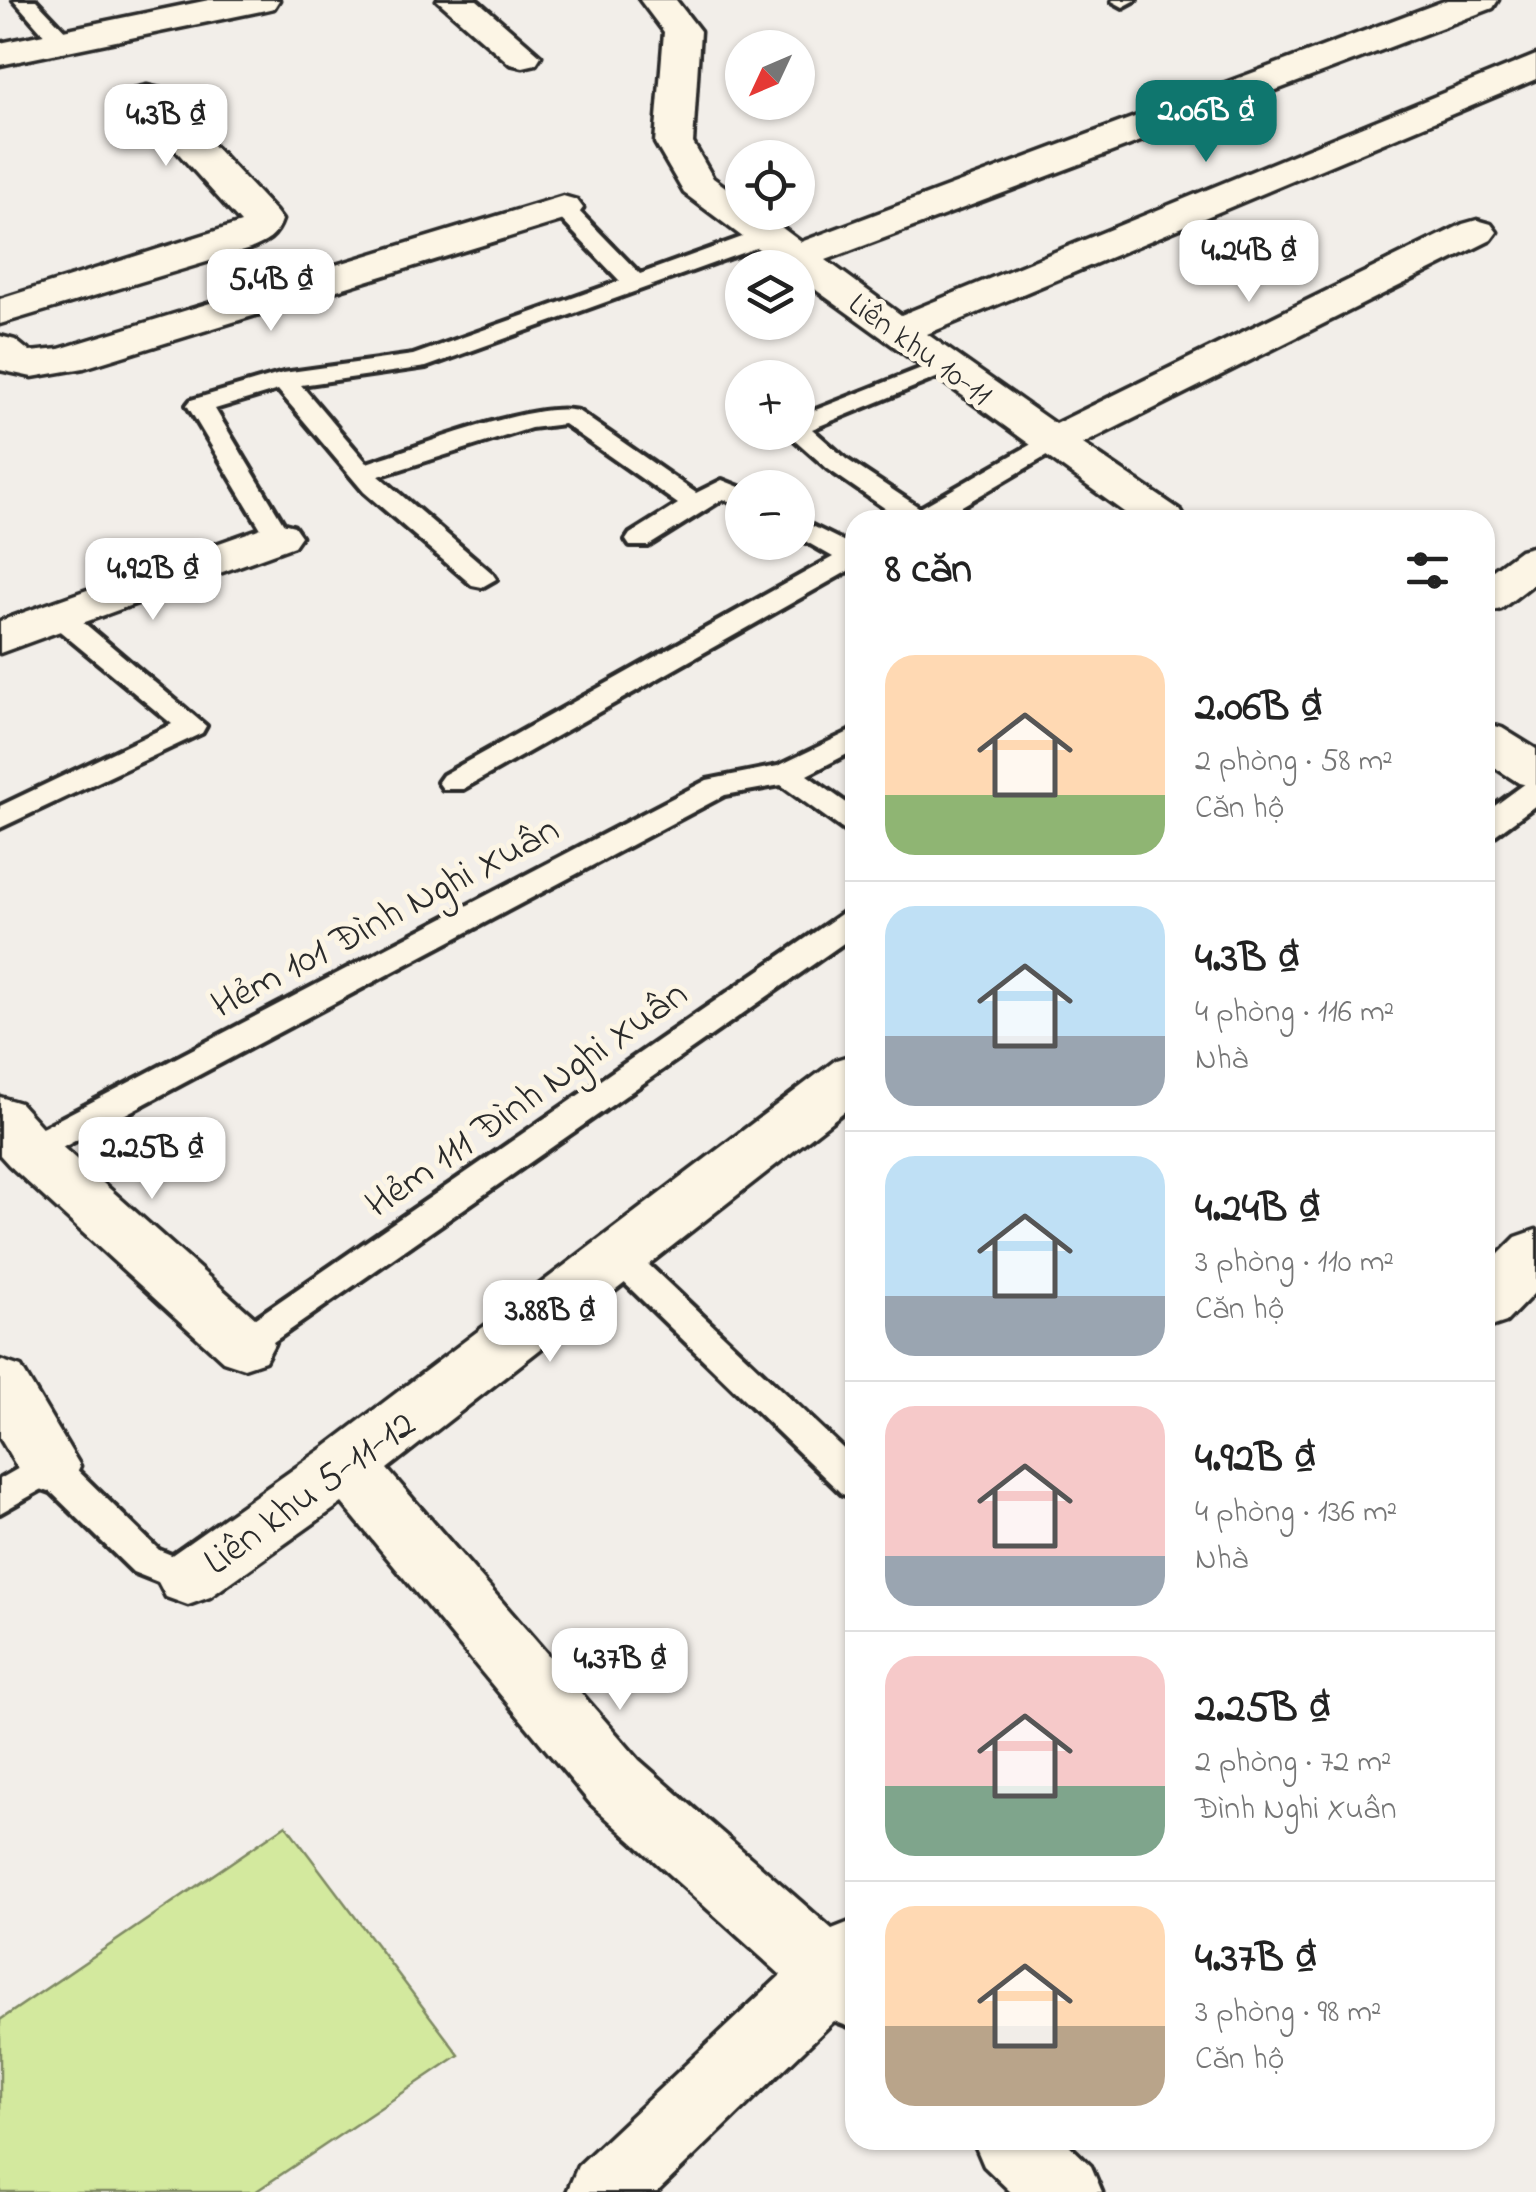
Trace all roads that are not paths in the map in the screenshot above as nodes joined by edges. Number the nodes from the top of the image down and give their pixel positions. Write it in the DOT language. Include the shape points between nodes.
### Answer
graph roads {
  1 [pos="26,0"];
  2 [pos="261,0"];
  3 [pos="455,0"];
  4 [pos="658,0"];
  5 [pos="1480,0"];
  6 [pos="62,41"];
  7 [pos="0,54"];
  8 [pos="523,56"];
  9 [pos="1536,66"];
  10 [pos="147,97"];
  11 [pos="564,208"];
  12 [pos="1477,232"];
  13 [pos="782,246"];
  14 [pos="636,283"];
  15 [pos="0,312"];
  16 [pos="897,331"];
  17 [pos="0,349"];
  18 [pos="944,366"];
  19 [pos="282,380"];
  20 [pos="815,422"];
  21 [pos="1052,442"];
  22 [pos="815,444"];
  23 [pos="363,473"];
  24 [pos="725,490"];
  25 [pos="695,504"];
  26 [pos="905,510"];
  27 [pos="937,510"];
  28 [pos="1150,510"];
  29 [pos="278,536"];
  30 [pos="815,536"];
  31 [pos="639,540"];
  32 [pos="845,551"];
  33 [pos="1536,560"];
  34 [pos="845,562"];
  35 [pos="482,579"];
  36 [pos="1495,591"];
  37 [pos="60,617"];
  38 [pos="0,638"];
  39 [pos="845,743"];
  40 [pos="1495,744"];
  41 [pos="1536,771"];
  42 [pos="786,774"];
  43 [pos="453,782"];
  44 [pos="1536,790"];
  45 [pos="845,817"];
  46 [pos="0,818"];
  47 [pos="1495,821"];
  48 [pos="845,927"];
  49 [pos="845,1082"];
  50 [pos="10,1144"];
  51 [pos="1536,1253"];
  52 [pos="618,1256"];
  53 [pos="1495,1296"];
  54 [pos="244,1344"];
  55 [pos="0,1384"];
  56 [pos="348,1464"];
  57 [pos="50,1466"];
  58 [pos="845,1473"];
  59 [pos="0,1498"];
  60 [pos="188,1578"];
  61 [pos="845,1972"];
  62 [pos="845,1977"];
  63 [pos="1021,2150"];
  64 [pos="604,2192"];
  65 [pos="1065,2192"];
  1 -- 6 [label="lane"];
  2 -- 6 [label="street"];
  3 -- 8 [label="street"];
  4 -- 13 [label="street, Liên khu 10-11" via="682,31 674,144 698,184"];
  5 -- 13 [label="street"];
  6 -- 7 [label="street"];
  9 -- 16 [label="street"];
  10 -- 15 [label="street" via="262,220 259,230"];
  11 -- 14 [label="lane"];
  11 -- 17 [label="street" via="68,359 24,366"];
  12 -- 21 [label="street"];
  13 -- 14 [label="lane"];
  13 -- 16 [label="street, Liên khu 10-11"];
  14 -- 19 [label="lane" via="417,362"];
  16 -- 18 [label="street, Liên khu 10-11"];
  18 -- 20 [label="lane"];
  18 -- 21 [label="street, Liên khu 10-11"];
  19 -- 23 [label="lane"];
  19 -- 29 [label="lane" via="200,405"];
  21 -- 27 [label="lane"];
  21 -- 28 [label="street, Liên khu 10-11"];
  22 -- 26 [label="lane"];
  23 -- 25 [label="lane" via="528,421 570,416"];
  23 -- 35 [label="lane"];
  24 -- 25 [label="lane"];
  25 -- 31 [label="lane"];
  29 -- 37 [label="street"];
  30 -- 32 [label="lane"];
  33 -- 36 [label="street"];
  34 -- 43 [label="lane"];
  37 -- 38 [label="street"];
  37 -- 46 [label="lane" via="192,726"];
  39 -- 42 [label="lane, Hẻm 101 Đình Nghi Xuân"];
  40 -- 41 [label="street"];
  42 -- 45 [label="lane"];
  42 -- 50 [label="lane, Hẻm 101 Đình Nghi Xuân" via="716,787"];
  44 -- 47 [label="lane"];
  48 -- 54 [label="lane, Hẻm 111 Đình Nghi Xuân"];
  49 -- 52 [label="street, Liên khu 5-11-12"];
  50 -- 54 [label="street"];
  51 -- 53 [label="street"];
  52 -- 56 [label="street, Liên khu 5-11-12"];
  52 -- 58 [label="lane"];
  55 -- 57 [label="street"];
  56 -- 60 [label="street, Liên khu 5-11-12"];
  56 -- 61 [label="street" via="615,1782"];
  57 -- 59 [label="lane"];
  57 -- 60 [label="lane" via="146,1561"];
  62 -- 64 [label="street"];
  63 -- 65 [label="street"];
}
